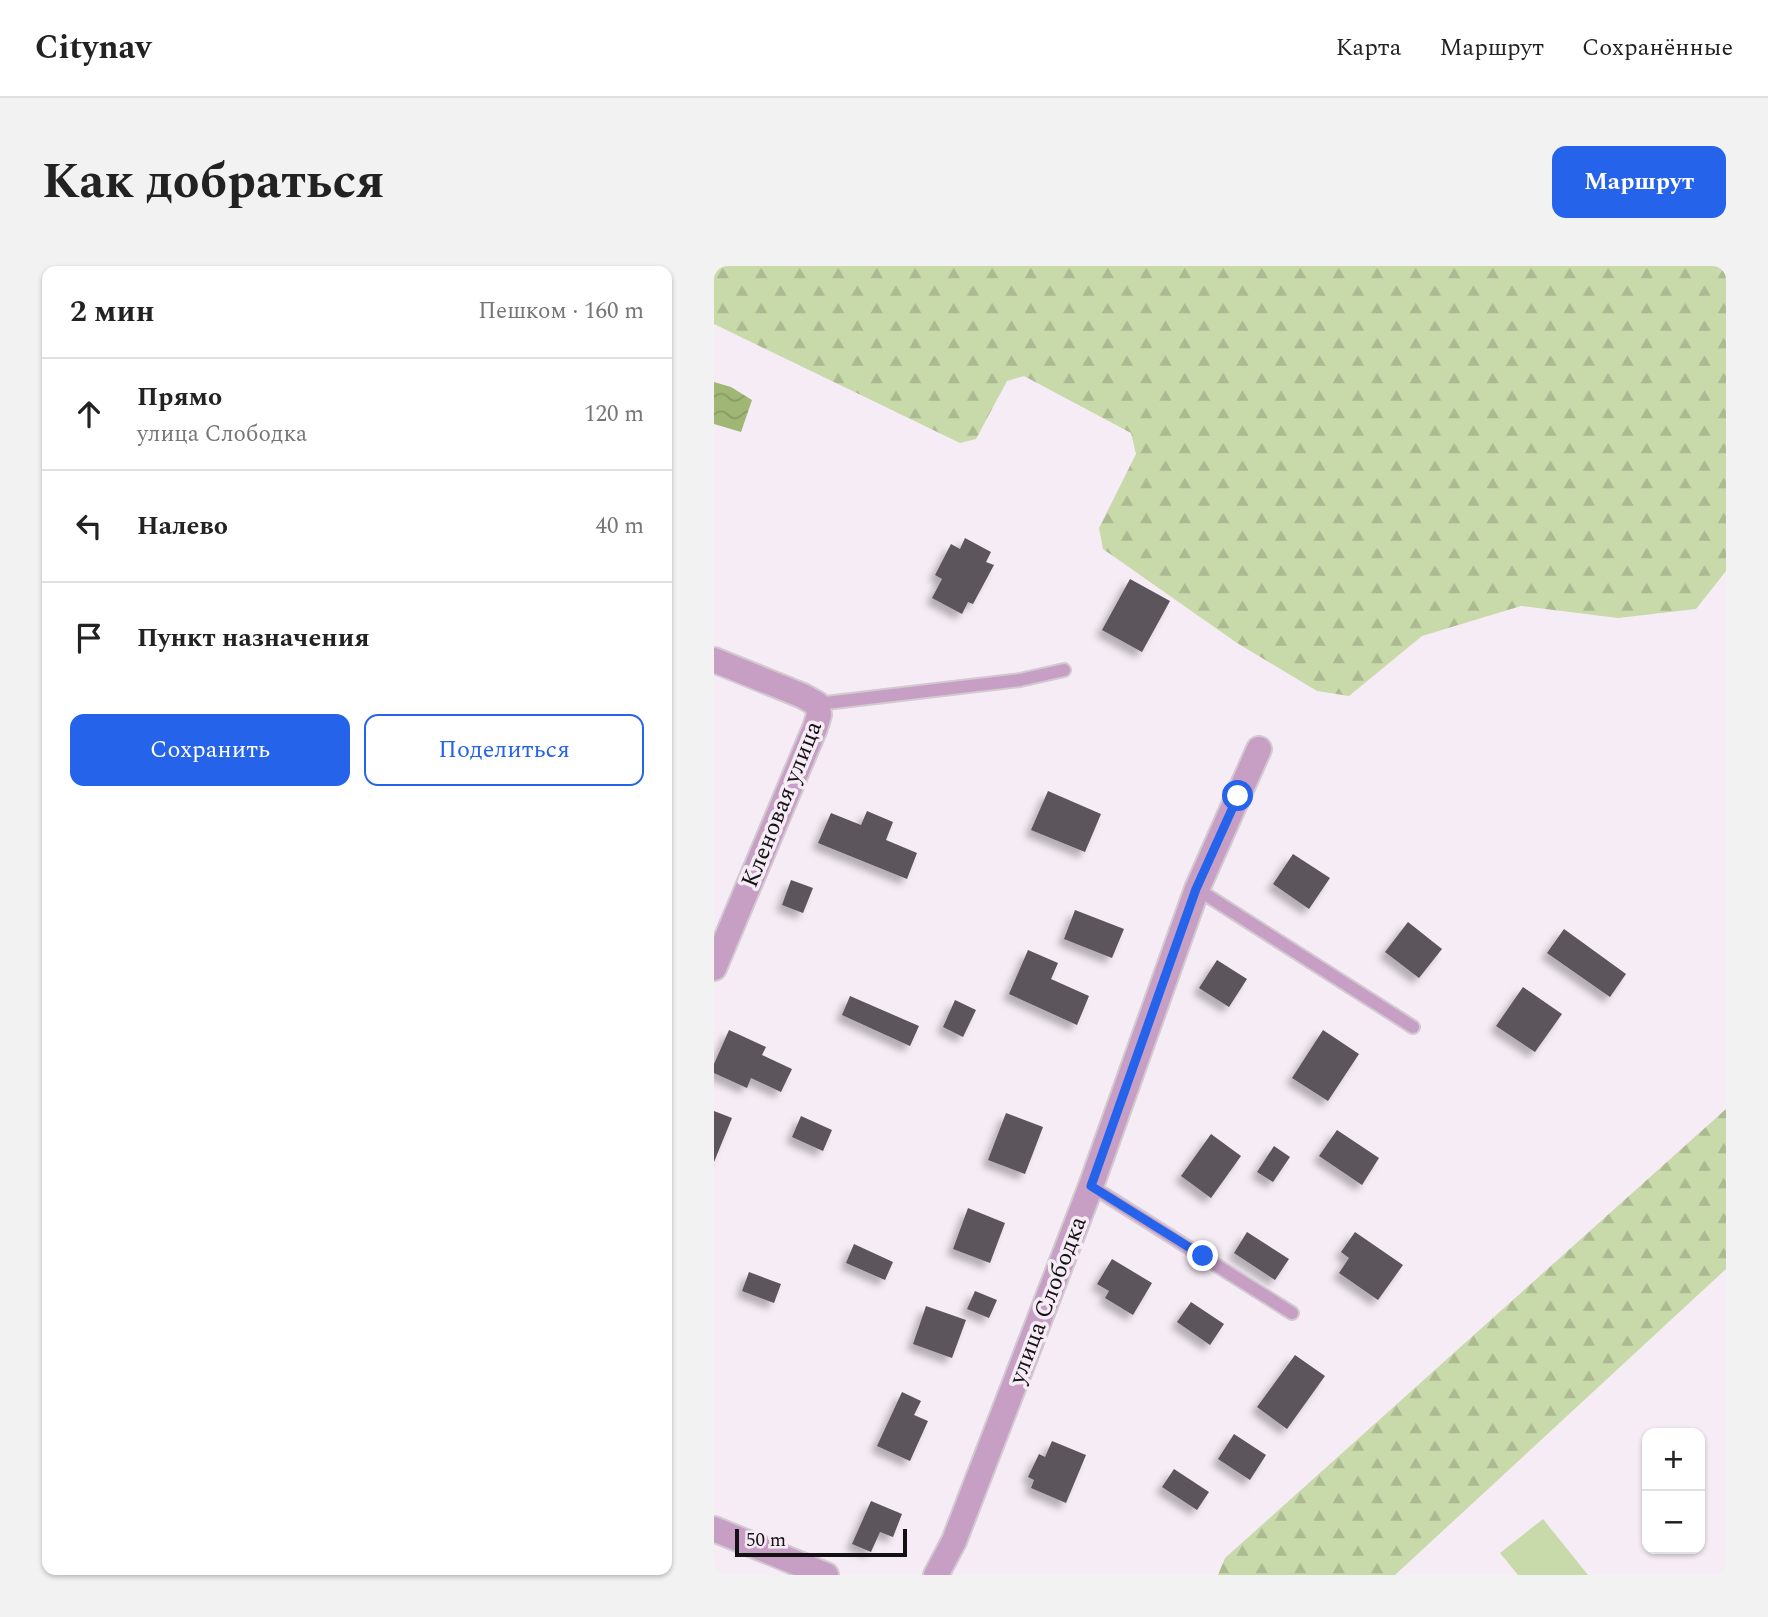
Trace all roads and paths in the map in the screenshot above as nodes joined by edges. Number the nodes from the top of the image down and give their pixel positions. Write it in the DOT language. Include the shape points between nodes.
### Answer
graph roads {
  1 [pos="714,660"];
  2 [pos="1064,670"];
  3 [pos="817,704"];
  4 [pos="1259,749"];
  5 [pos="1196,889"];
  6 [pos="714,968"];
  7 [pos="1413,1027"];
  8 [pos="1091,1186"];
  9 [pos="1292,1313"];
  10 [pos="714,1529"];
  11 [pos="826,1575"];
  12 [pos="936,1575"];
  1 -- 3 [label="street, Кленовая улица"];
  2 -- 3 [label="lane" via="1020,680"];
  3 -- 6 [label="street, Кленовая улица" via="815,728"];
  4 -- 5 [label="street, улица Слободка"];
  5 -- 7 [label="lane"];
  5 -- 8 [label="street, улица Слободка"];
  8 -- 9 [label="lane"];
  8 -- 12 [label="street, улица Слободка" via="954,1541"];
  10 -- 11 [label="street"];
}
